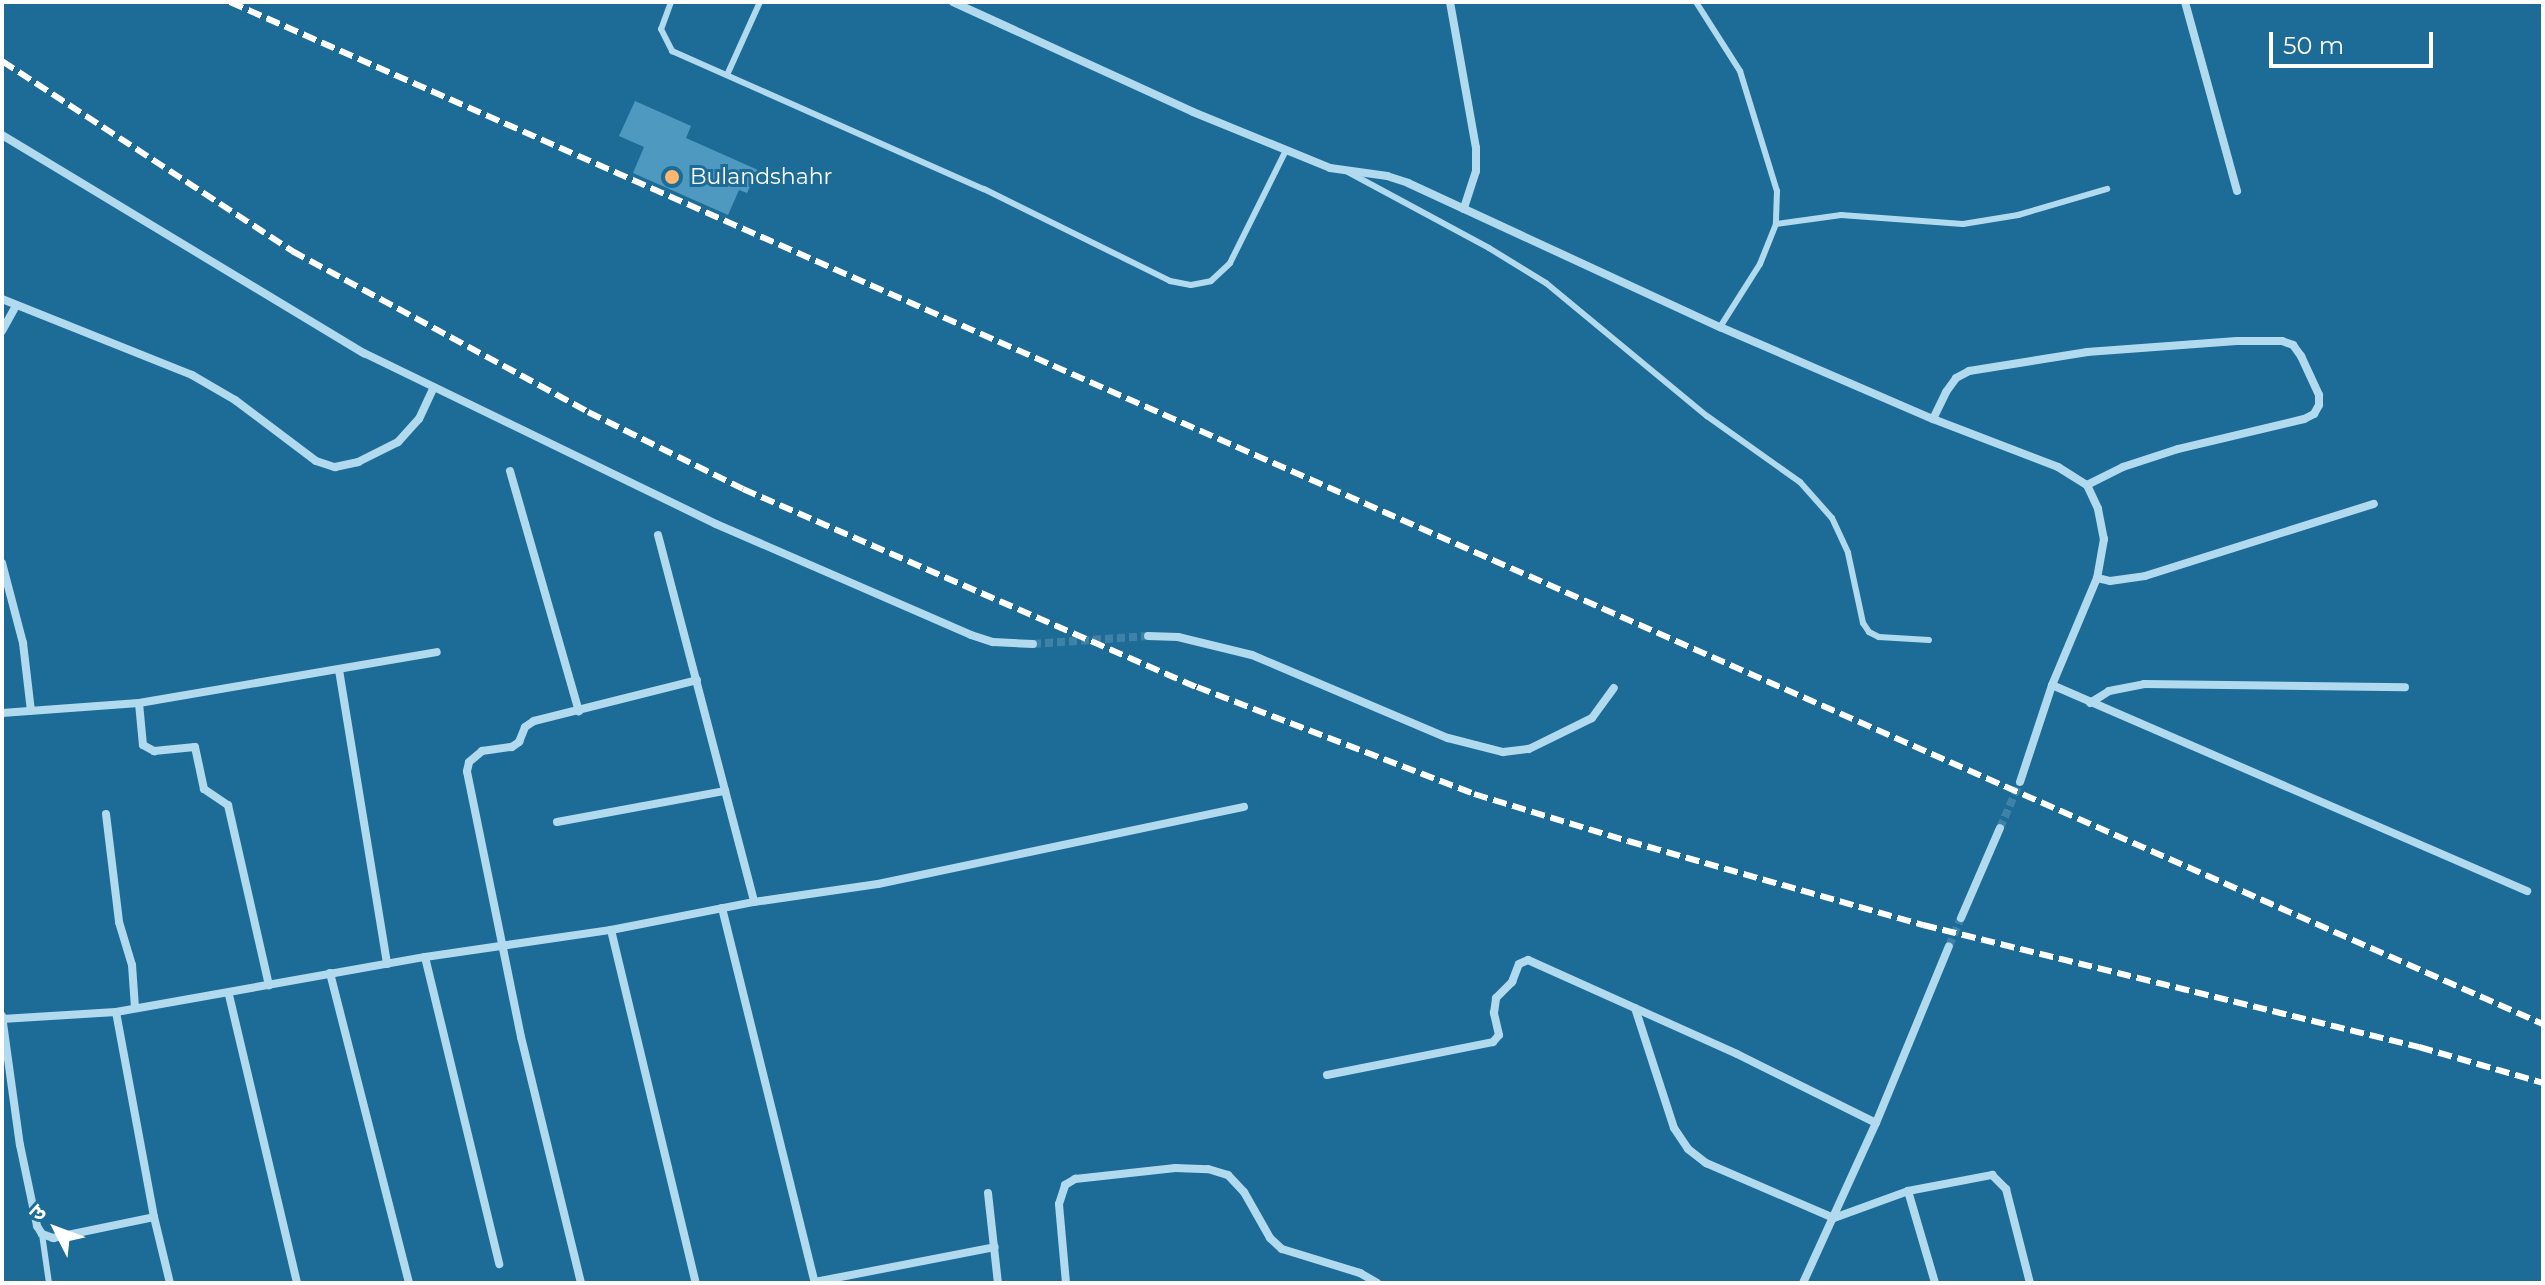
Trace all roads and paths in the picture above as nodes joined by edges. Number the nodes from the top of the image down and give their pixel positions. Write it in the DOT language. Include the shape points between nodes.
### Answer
graph roads {
  1 [pos="671,2"];
  2 [pos="760,2"];
  3 [pos="953,2"];
  4 [pos="1450,2"];
  5 [pos="1696,2"];
  6 [pos="2185,2"];
  7 [pos="727,75"];
  8 [pos="2,135"];
  9 [pos="1286,150"];
  10 [pos="1348,172"];
  11 [pos="2107,189"];
  12 [pos="2237,191"];
  13 [pos="1464,209"];
  14 [pos="1776,224"];
  15 [pos="2,299"];
  16 [pos="16,306"];
  17 [pos="1720,327"];
  18 [pos="2,331"];
  19 [pos="434,387"];
  20 [pos="1933,419"];
  21 [pos="510,471"];
  22 [pos="2087,485"];
  23 [pos="2374,504"];
  24 [pos="658,535"];
  25 [pos="2,563"];
  26 [pos="2097,578"];
  27 [pos="1148,636"];
  28 [pos="1929,640"];
  29 [pos="1033,644"];
  30 [pos="437,652"];
  31 [pos="339,670"];
  32 [pos="697,680"];
  33 [pos="2052,685"];
  34 [pos="2405,687"];
  35 [pos="1614,688"];
  36 [pos="139,703"];
  37 [pos="2090,703"];
  38 [pos="31,711"];
  39 [pos="579,711"];
  40 [pos="2,713"];
  41 [pos="2020,782"];
  42 [pos="725,791"];
  43 [pos="1244,807"];
  44 [pos="106,814"];
  45 [pos="557,822"];
  46 [pos="2000,828"];
  47 [pos="2527,891"];
  48 [pos="754,902"];
  49 [pos="722,908"];
  50 [pos="1961,918"];
  51 [pos="611,930"];
  52 [pos="503,945"];
  53 [pos="1949,946"];
  54 [pos="425,957"];
  55 [pos="387,964"];
  56 [pos="330,973"];
  57 [pos="269,985"];
  58 [pos="229,995"];
  59 [pos="135,1008"];
  60 [pos="1635,1008"];
  61 [pos="116,1012"];
  62 [pos="2,1018"];
  63 [pos="1327,1075"];
  64 [pos="1876,1123"];
  65 [pos="1908,1191"];
  66 [pos="988,1193"];
  67 [pos="154,1217"];
  68 [pos="1834,1218"];
  69 [pos="42,1234"];
  70 [pos="995,1247"];
  71 [pos="499,1264"];
  72 [pos="49,1283"];
  73 [pos="170,1283"];
  74 [pos="297,1283"];
  75 [pos="409,1283"];
  76 [pos="581,1283"];
  77 [pos="696,1283"];
  78 [pos="815,1283"];
  79 [pos="998,1283"];
  80 [pos="1066,1283"];
  81 [pos="1377,1283"];
  82 [pos="1803,1283"];
  83 [pos="1935,1283"];
  84 [pos="2030,1283"];
  1 -- 7 [label="lane" via="661,29 672,51"];
  2 -- 7 [label="lane"];
  3 -- 9 [label="street"];
  4 -- 13 [label="street" via="1476,148 1476,171"];
  5 -- 14 [label="lane" via="1740,71 1777,191"];
  6 -- 12 [label="street"];
  7 -- 9 [label="lane" via="1012,203 1170,281 1191,285 1211,281 1230,263"];
  8 -- 19 [label="street" via="364,353"];
  9 -- 10 [label="street"];
  10 -- 13 [label="street" via="1387,176"];
  10 -- 28 [label="lane" via="1546,283 1707,416 1800,482 1832,518 1848,553 1869,632"];
  11 -- 14 [label="lane" via="2018,215 1963,224 1841,215"];
  13 -- 17 [label="street"];
  14 -- 17 [label="lane" via="1760,264"];
  15 -- 16 [label="street"];
  16 -- 18 [label="street"];
  16 -- 19 [label="street" via="192,375 316,461 335,467 398,442 419,419"];
  17 -- 20 [label="street"];
  19 -- 29 [label="street" via="716,524 971,635"];
  20 -- 22 [label="street" via="2058,467"];
  20 -- 22 [label="street" via="1956,378 1969,371 2087,352 2237,341 2282,341 2301,356 2319,395 2314,414 2136,462"];
  21 -- 39 [label="street"];
  22 -- 26 [label="street" via="2104,539"];
  23 -- 26 [label="street" via="2145,576"];
  24 -- 32 [label="street"];
  25 -- 38 [label="street" via="23,643"];
  26 -- 33 [label="street"];
  27 -- 35 [label="street" via="1178,637 1252,655 1448,738 1503,752 1529,749 1581,725 1606,704"];
  30 -- 31 [label="street"];
  31 -- 36 [label="street"];
  31 -- 55 [label="street"];
  32 -- 39 [label="street"];
  32 -- 42 [label="street"];
  33 -- 37 [label="street"];
  33 -- 41 [label="street"];
  34 -- 37 [label="street" via="2144,684 2109,691"];
  36 -- 38 [label="street"];
  36 -- 57 [label="street" via="143,745 154,751 195,747 204,789 228,805"];
  37 -- 47 [label="street"];
  38 -- 40 [label="street"];
  39 -- 52 [label="street" via="534,721 512,747 482,751 469,762"];
  42 -- 45 [label="street"];
  42 -- 48 [label="street"];
  43 -- 48 [label="street" via="878,884"];
  44 -- 59 [label="street"];
  46 -- 50 [label="street"];
  48 -- 49 [label="street"];
  49 -- 51 [label="street"];
  49 -- 78 [label="street"];
  51 -- 52 [label="street"];
  51 -- 77 [label="street"];
  52 -- 54 [label="street"];
  52 -- 76 [label="street"];
  53 -- 64 [label="street"];
  54 -- 55 [label="street"];
  54 -- 71 [label="street"];
  55 -- 56 [label="street"];
  56 -- 57 [label="street"];
  56 -- 75 [label="street"];
  57 -- 58 [label="street"];
  58 -- 59 [label="street"];
  58 -- 74 [label="street"];
  59 -- 61 [label="street"];
  60 -- 63 [label="street" via="1522,961 1496,998 1499,1035 1493,1042"];
  60 -- 64 [label="street"];
  60 -- 68 [label="street" via="1674,1128 1688,1149 1706,1163"];
  61 -- 62 [label="street"];
  61 -- 67 [label="street"];
  62 -- 69 [label="street" via="20,1145"];
  64 -- 68 [label="street"];
  65 -- 68 [label="street"];
  65 -- 83 [label="street"];
  65 -- 84 [label="street" via="1982,1175 2001,1181"];
  66 -- 70 [label="street"];
  67 -- 69 [label="street" via="53,1238"];
  67 -- 73 [label="street"];
  68 -- 82 [label="street"];
  69 -- 72 [label="lane"];
  70 -- 78 [label="street"];
  70 -- 79 [label="street"];
  80 -- 81 [label="street" via="1059,1204 1065,1185 1075,1179 1175,1168 1228,1175 1282,1249"];
}
